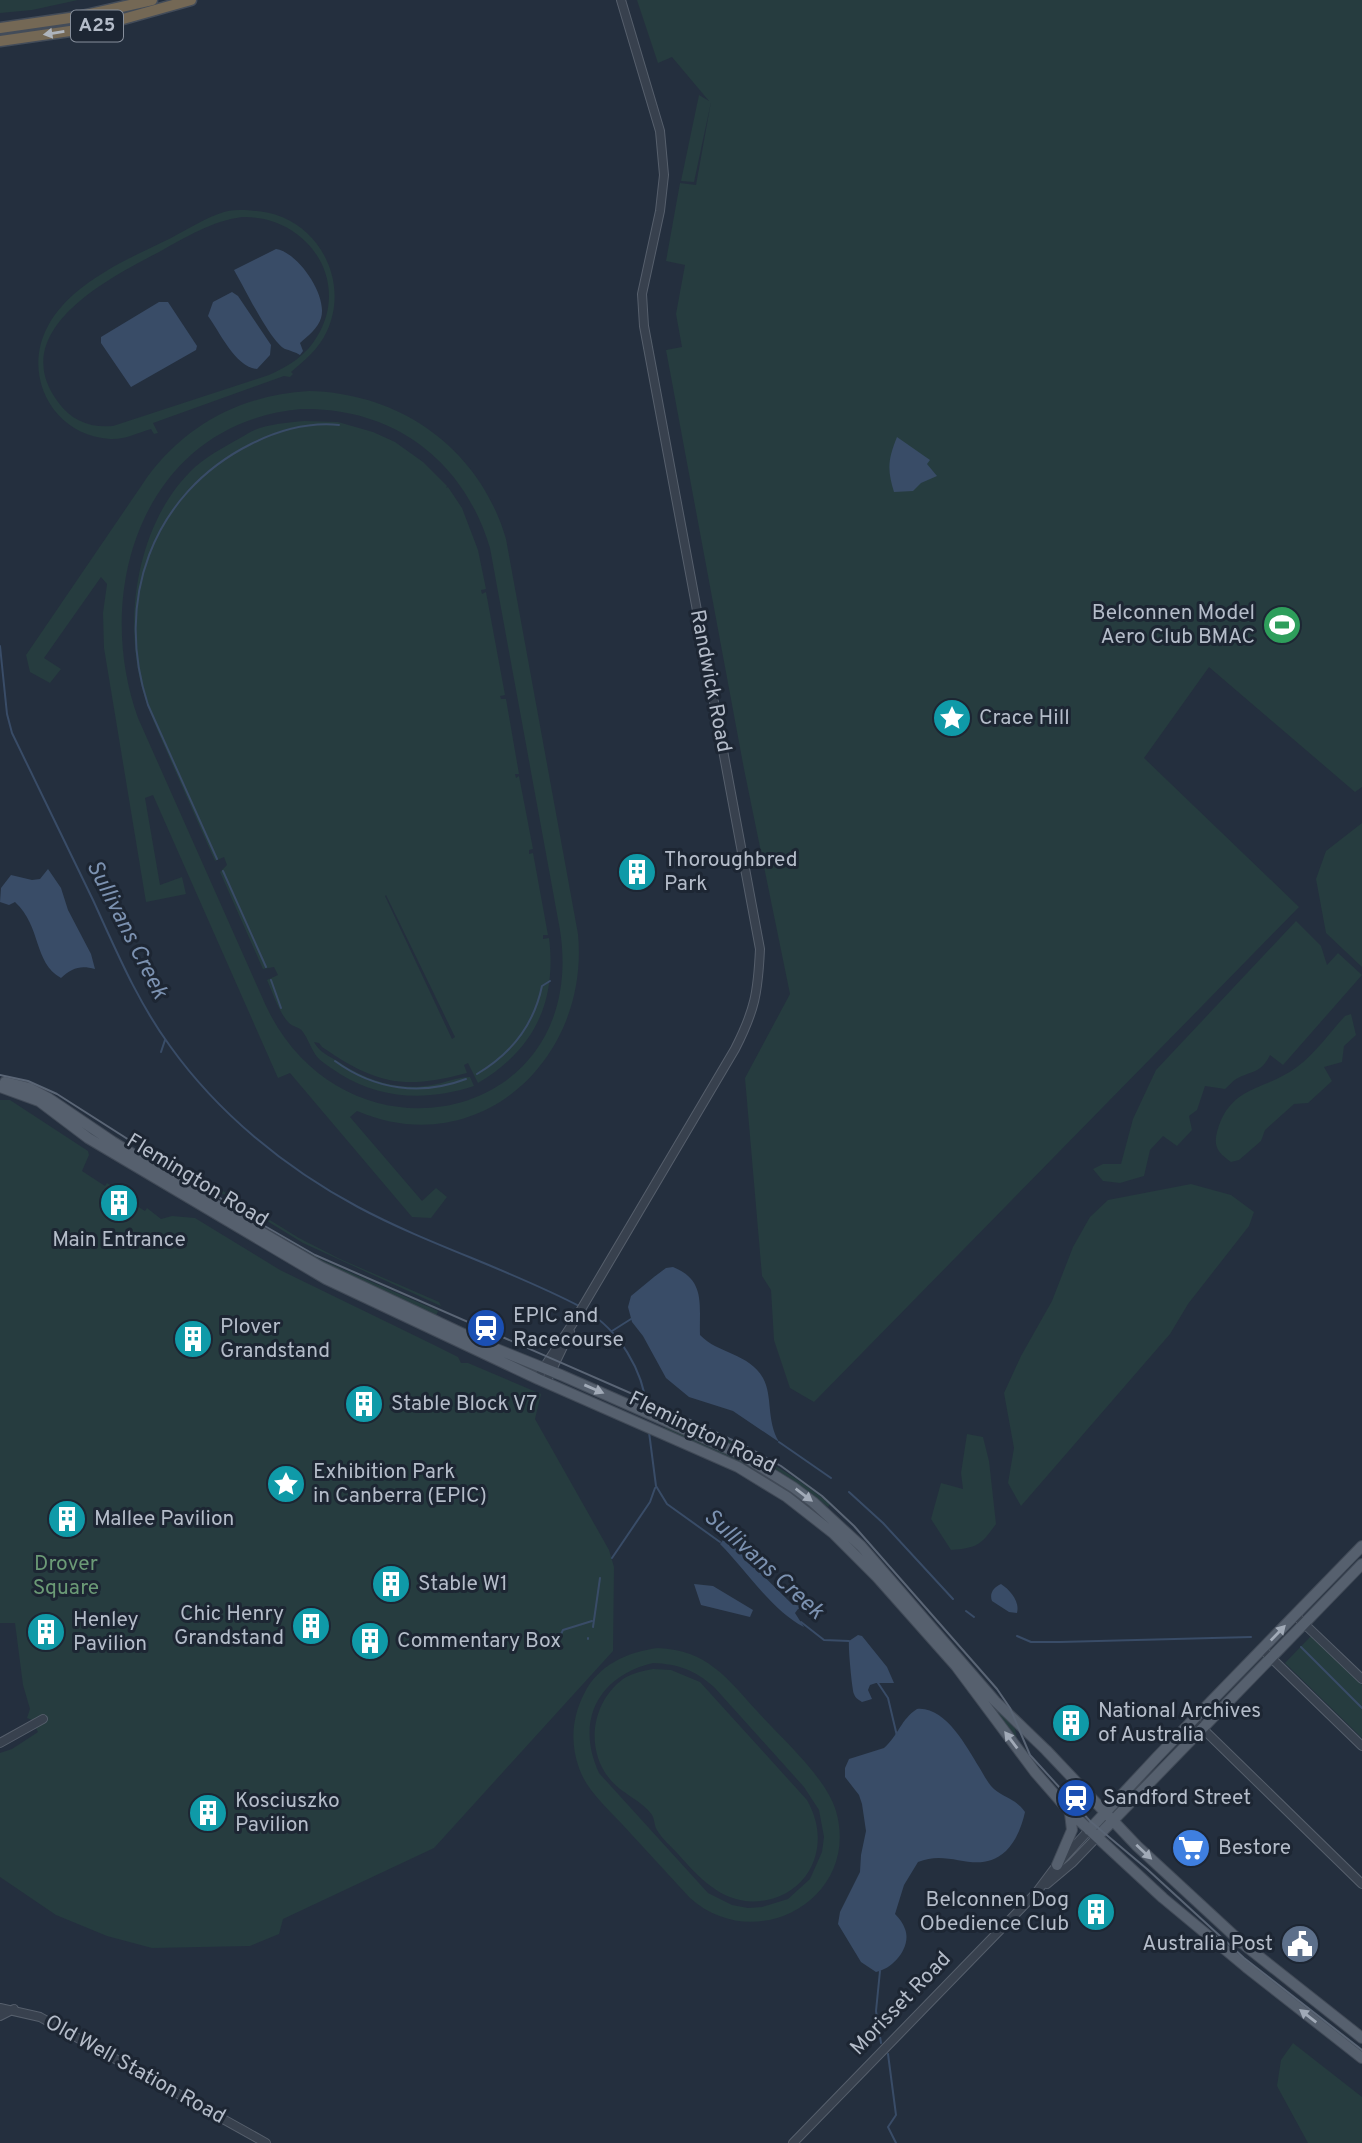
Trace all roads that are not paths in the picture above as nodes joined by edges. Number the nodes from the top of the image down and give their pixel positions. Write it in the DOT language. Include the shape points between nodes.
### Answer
graph roads {
  1 [pos="152,0"];
  2 [pos="191,0"];
  3 [pos="621,0"];
  4 [pos="0,28"];
  5 [pos="0,41"];
  6 [pos="0,1081"];
  7 [pos="0,1087"];
  8 [pos="388,1302"];
  9 [pos="547,1369"];
  10 [pos="542,1381"];
  11 [pos="1362,1546"];
  12 [pos="1362,1563"];
  13 [pos="1295,1615"];
  14 [pos="1303,1623"];
  15 [pos="1262,1649"];
  16 [pos="1270,1657"];
  17 [pos="1362,1679"];
  18 [pos="43,1718"];
  19 [pos="1197,1724"];
  20 [pos="0,1743"];
  21 [pos="1362,1746"];
  22 [pos="1069,1811"];
  23 [pos="1109,1816"];
  24 [pos="1093,1834"];
  25 [pos="1057,1865"];
  26 [pos="1362,1884"];
  27 [pos="1036,1893"];
  28 [pos="0,2008"];
  29 [pos="14,2010"];
  30 [pos="0,2016"];
  31 [pos="1362,2038"];
  32 [pos="1362,2058"];
  33 [pos="266,2143"];
  34 [pos="793,2143"];
  1 -- 4 [label="highway, A25"];
  2 -- 5 [label="highway, A25, one-way" via="91,28"];
  3 -- 9 [label="street, Randwick Road" via="660,131 664,175 642,294 644,326 760,948 755,1001 746,1029"];
  6 -- 8 [label="main road, Flemington Road" via="48,1098 261,1232"];
  7 -- 8 [label="main road, Flemington Road" via="39,1101 88,1138 295,1262"];
  8 -- 9 [label="main road, Flemington Road"];
  8 -- 10 [label="main road, Flemington Road"];
  9 -- 10 [label="street, Randwick Road"];
  9 -- 23 [label="main road, Flemington Road, one-way" via="740,1454 822,1509 897,1585 995,1701"];
  22 -- 10 [label="main road, Flemington Road, one-way" via="956,1666 833,1533 757,1478"];
  11 -- 13 [label="main road"];
  12 -- 14 [label="main road"];
  13 -- 14 [label="street"];
  15 -- 13 [label="main road, one-way"];
  14 -- 16 [label="main road"];
  14 -- 17 [label="street"];
  15 -- 16 [label="street"];
  15 -- 19 [label="main road"];
  16 -- 19 [label="main road"];
  16 -- 21 [label="street"];
  18 -- 20 [label="street"];
  19 -- 23 [label="main road"];
  19 -- 26 [label="street"];
  22 -- 24 [label="main road, Flemington Road"];
  22 -- 25 [label="main road" via="1072,1830"];
  23 -- 24 [label="main road"];
  23 -- 31 [label="main road, Flemington Road, one-way" via="1242,1943"];
  24 -- 25 [label="street, Morisset Road"];
  24 -- 27 [label="street, Morisset Road" via="1072,1863"];
  32 -- 24 [label="main road, Flemington Road, one-way" via="1163,1898"];
  25 -- 27 [label="street, Morisset Road"];
  27 -- 34 [label="street, Morisset Road"];
  28 -- 29 [label="street, Old Well Station Road"];
  29 -- 30 [label="street"];
  29 -- 33 [label="street, Old Well Station Road" via="40,2017"];
}
